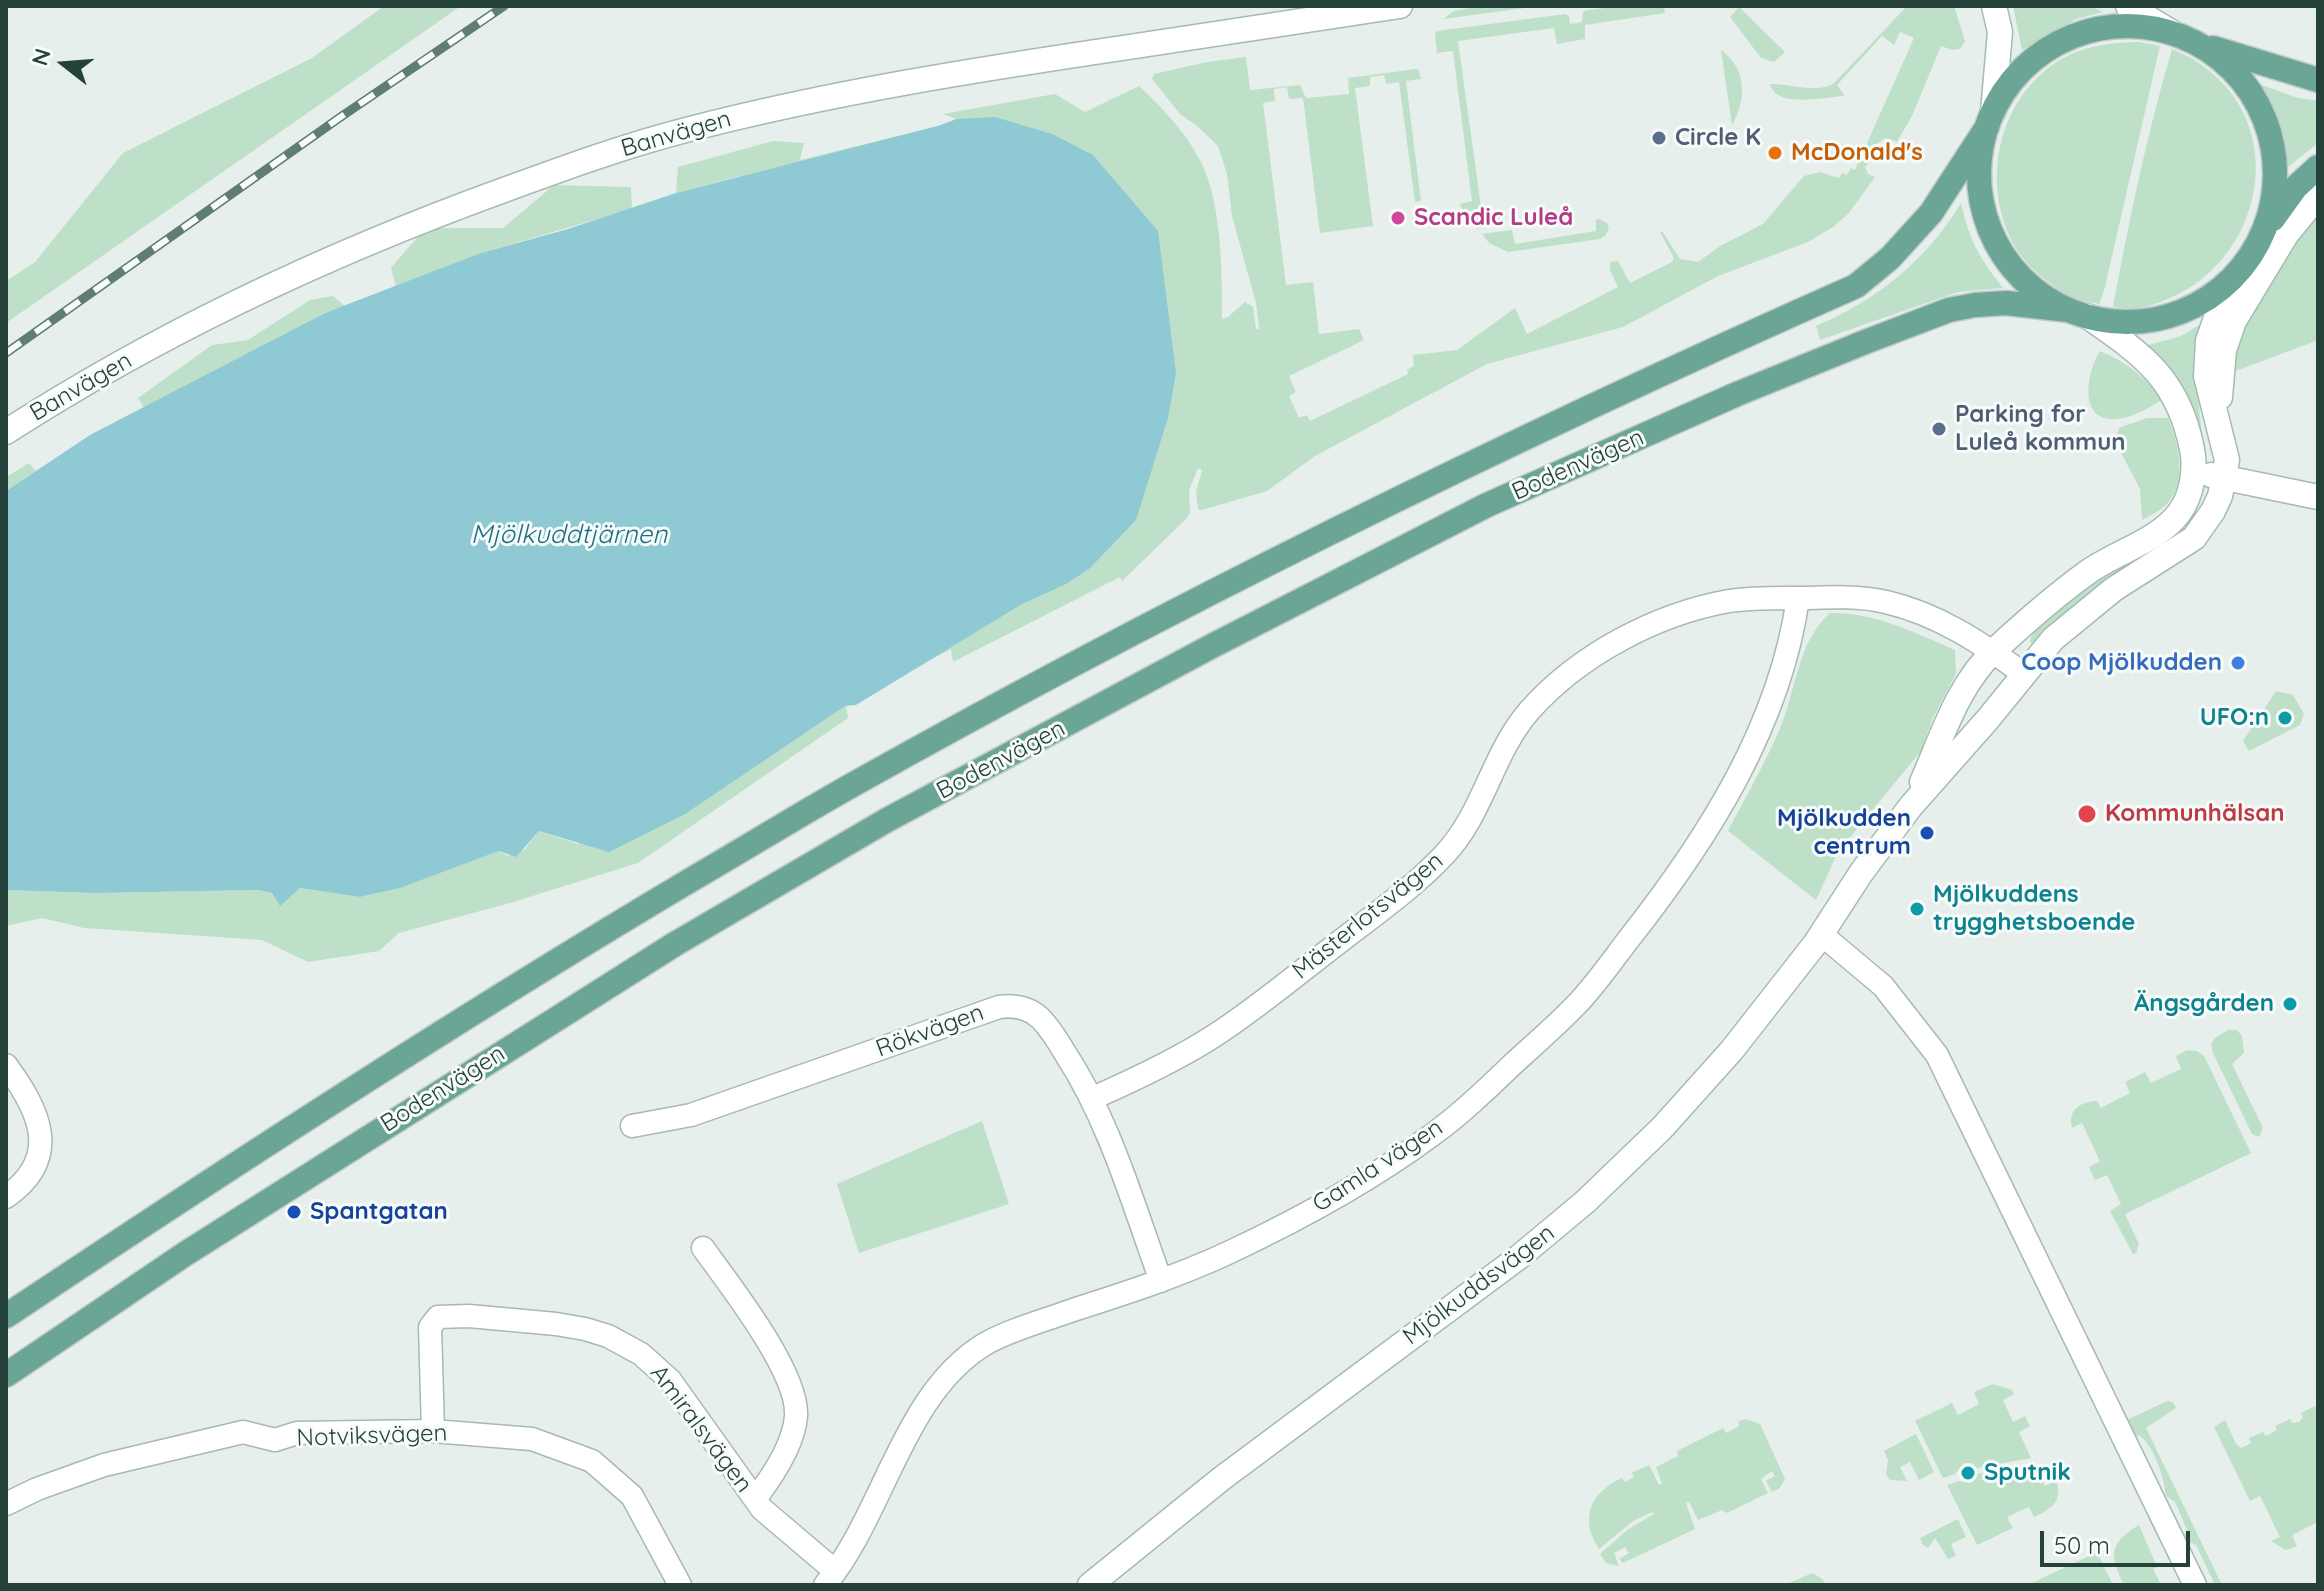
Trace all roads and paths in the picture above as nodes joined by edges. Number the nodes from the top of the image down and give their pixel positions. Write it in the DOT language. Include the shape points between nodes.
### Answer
graph roads {
  1 [pos="1400,6"];
  2 [pos="1994,6"];
  3 [pos="2128,6"];
  4 [pos="2173,33"];
  5 [pos="2199,44"];
  6 [pos="2318,80"];
  7 [pos="1990,119"];
  8 [pos="2318,167"];
  9 [pos="2318,196"];
  10 [pos="2255,248"];
  11 [pos="2077,313"];
  12 [pos="2218,416"];
  13 [pos="6,432"];
  14 [pos="2193,472"];
  15 [pos="2225,476"];
  16 [pos="2318,497"];
  17 [pos="1798,598"];
  18 [pos="1993,651"];
  19 [pos="2024,674"];
  20 [pos="1911,806"];
  21 [pos="1821,934"];
  22 [pos="6,1065"];
  23 [pos="1093,1098"];
  24 [pos="632,1126"];
  25 [pos="6,1197"];
  26 [pos="703,1248"];
  27 [pos="1161,1281"];
  28 [pos="6,1316"];
  29 [pos="6,1375"];
  30 [pos="433,1431"];
  31 [pos="755,1499"];
  32 [pos="6,1504"];
  33 [pos="830,1578"];
  34 [pos="680,1585"];
  35 [pos="1090,1585"];
  36 [pos="2195,1585"];
  1 -- 13 [label="street, Banvägen" via="901,83 764,110 594,157 436,215 275,285 106,372"];
  2 -- 7 [label="street" via="2000,32"];
  3 -- 4 [label="street"];
  4 -- 5 [label="main road, Bodenvägen"];
  4 -- 7 [label="main road, Bodenvägen" via="2122,25 2049,47 2006,89"];
  5 -- 6 [label="main road"];
  5 -- 10 [label="main road" via="2225,62 2251,91 2271,138 2272,204"];
  7 -- 11 [label="main road" via="1980,184 1989,227 2021,277"];
  7 -- 28 [label="main road, Bodenvägen" via="1931,213 1856,286 1298,547 849,786 362,1082"];
  8 -- 10 [label="main road" via="2281,205"];
  9 -- 12 [label="street" via="2286,235 2234,321 2224,350"];
  10 -- 11 [label="main road, Bodenvägen" via="2209,297 2172,315 2127,322"];
  10 -- 12 [label="street, Mjölkuddsvägen" via="2223,298 2208,341 2206,376"];
  11 -- 14 [label="street, Mjölkuddsvägen" via="2144,359 2170,388 2187,421"];
  11 -- 29 [label="main road, Bodenvägen" via="2006,303 1975,305 1865,342 1487,505 1212,646 887,820 675,944 185,1254"];
  12 -- 15 [label="street, Mjölkuddsvägen"];
  14 -- 15 [label="street"];
  14 -- 18 [label="street, Mjölkuddsvägen" via="2186,502 2168,523 2090,571"];
  15 -- 16 [label="street"];
  15 -- 19 [label="street, Mjölkuddsvägen" via="2213,511 2194,538 2090,606"];
  17 -- 18 [label="street, Mästerlotsvägen" via="1885,601 1958,628"];
  17 -- 23 [label="street, Mästerlotsvägen" via="1727,602 1672,617 1582,666 1544,696 1514,730 1458,839 1420,877 1216,1035"];
  17 -- 27 [label="street, Gamla vägen" via="1777,688 1714,819 1579,1002 1434,1134 1297,1218"];
  18 -- 19 [label="street, Mästerlotsvägen"];
  18 -- 20 [label="street, Mjölkuddsvägen" via="1968,682"];
  19 -- 20 [label="street, Mjölkuddsvägen"];
  20 -- 21 [label="street, Mjölkuddsvägen"];
  21 -- 35 [label="street, Mjölkuddsvägen" via="1693,1096 1585,1202"];
  21 -- 36 [label="street" via="1883,986 1937,1055"];
  22 -- 25 [label="street" via="35,1108 41,1143 29,1175"];
  23 -- 24 [label="street, Rökvägen" via="1039,1017 1010,1005 691,1115"];
  23 -- 27 [label="street, Rökvägen"];
  26 -- 31 [label="street, Amiralsvägen" via="750,1314 794,1401 792,1433"];
  27 -- 33 [label="street, Gamla vägen" via="985,1344 940,1380"];
  30 -- 31 [label="street, Amiralsvägen" via="433,1320 469,1316 585,1329 641,1354 670,1380"];
  30 -- 32 [label="street, Notviksvägen" via="297,1433 275,1440 238,1433 104,1465"];
  30 -- 34 [label="street, Notviksvägen" via="532,1439 592,1461 632,1496"];
  31 -- 33 [label="street, Amiralsvägen"];
}
